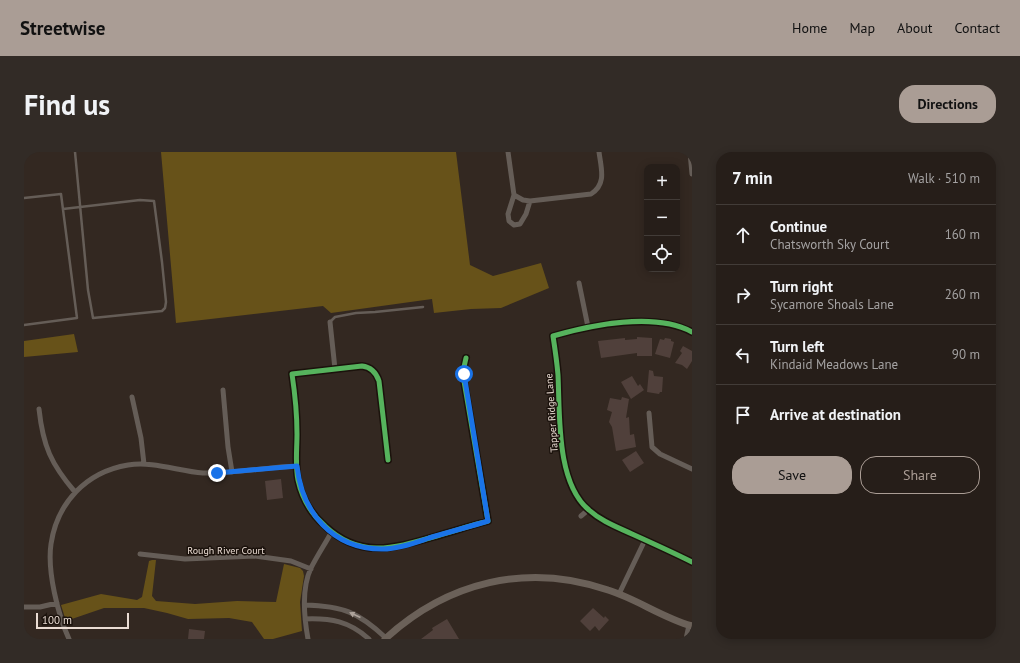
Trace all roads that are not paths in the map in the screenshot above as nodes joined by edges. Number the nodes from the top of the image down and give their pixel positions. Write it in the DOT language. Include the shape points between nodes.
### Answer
graph roads {
  1 [pos="75,152"];
  2 [pos="508,152"];
  3 [pos="599,152"];
  4 [pos="690,152"];
  5 [pos="692,174"];
  6 [pos="514,194"];
  7 [pos="24,198"];
  8 [pos="530,202"];
  9 [pos="81,207"];
  10 [pos="63,209"];
  11 [pos="579,283"];
  12 [pos="423,307"];
  13 [pos="330,322"];
  14 [pos="24,325"];
  15 [pos="588,327"];
  16 [pos="692,332"];
  17 [pos="466,358"];
  18 [pos="336,369"];
  19 [pos="223,390"];
  20 [pos="132,397"];
  21 [pos="39,409"];
  22 [pos="649,413"];
  23 [pos="388,460"];
  24 [pos="144,464"];
  25 [pos="297,466"];
  26 [pos="692,469"];
  27 [pos="232,472"];
  28 [pos="76,492"];
  29 [pos="588,510"];
  30 [pos="581,516"];
  31 [pos="332,533"];
  32 [pos="644,540"];
  33 [pos="140,554"];
  34 [pos="692,562"];
  35 [pos="311,569"];
  36 [pos="619,594"];
  37 [pos="57,603"];
  38 [pos="304,605"];
  39 [pos="24,607"];
  40 [pos="305,619"];
  41 [pos="691,626"];
  42 [pos="69,639"];
  43 [pos="308,639"];
  44 [pos="369,639"];
  45 [pos="385,639"];
  46 [pos="686,639"];
  1 -- 9 [label="lane"];
  2 -- 6 [label="street"];
  3 -- 8 [label="street" via="602,177 597,190 591,194"];
  4 -- 5 [label="street"];
  6 -- 8 [label="street"];
  6 -- 8 [label="street" via="508,214 509,221 514,224 520,224"];
  7 -- 10 [label="lane" via="61,194"];
  9 -- 9 [label="lane" via="93,318 162,311 166,302 154,201 140,200"];
  9 -- 10 [label="lane"];
  10 -- 14 [label="lane" via="77,318"];
  11 -- 15 [label="street"];
  12 -- 13 [label="lane" via="356,313 335,317"];
  13 -- 18 [label="street"];
  15 -- 16 [label="street" via="659,322 670,323"];
  15 -- 29 [label="street, Tapper Ridge Lane" via="553,336 564,460 572,485"];
  17 -- 31 [label="street" via="464,381 488,521 411,544 382,549 350,543"];
  18 -- 23 [label="street" via="362,366 374,371 379,381"];
  18 -- 25 [label="street" via="292,374 297,422"];
  19 -- 27 [label="street"];
  20 -- 24 [label="street"];
  21 -- 28 [label="street" via="42,435 48,452 55,466"];
  22 -- 26 [label="street" via="652,447 660,454"];
  24 -- 27 [label="street" via="195,472"];
  24 -- 28 [label="street" via="122,466 103,472"];
  25 -- 27 [label="street"];
  25 -- 31 [label="street" via="298,479 306,503 318,520"];
  28 -- 37 [label="street" via="62,509 50,546"];
  29 -- 30 [label="street"];
  29 -- 32 [label="street, Tapper Ridge Lane"];
  31 -- 35 [label="street"];
  32 -- 34 [label="street, Tapper Ridge Lane"];
  32 -- 36 [label="street"];
  33 -- 35 [label="street, Rough River Court" via="185,560 255,556 291,561"];
  35 -- 38 [label="street"];
  36 -- 41 [label="street"];
  36 -- 45 [label="street" via="588,583 563,579 509,578 463,589 443,598 402,623"];
  37 -- 39 [label="street"];
  37 -- 42 [label="street"];
  38 -- 40 [label="street"];
  45 -- 38 [label="street, one-way" via="371,624 353,614 332,607"];
  40 -- 43 [label="street"];
  40 -- 44 [label="street" via="345,623"];
  41 -- 46 [label="street"];
}
